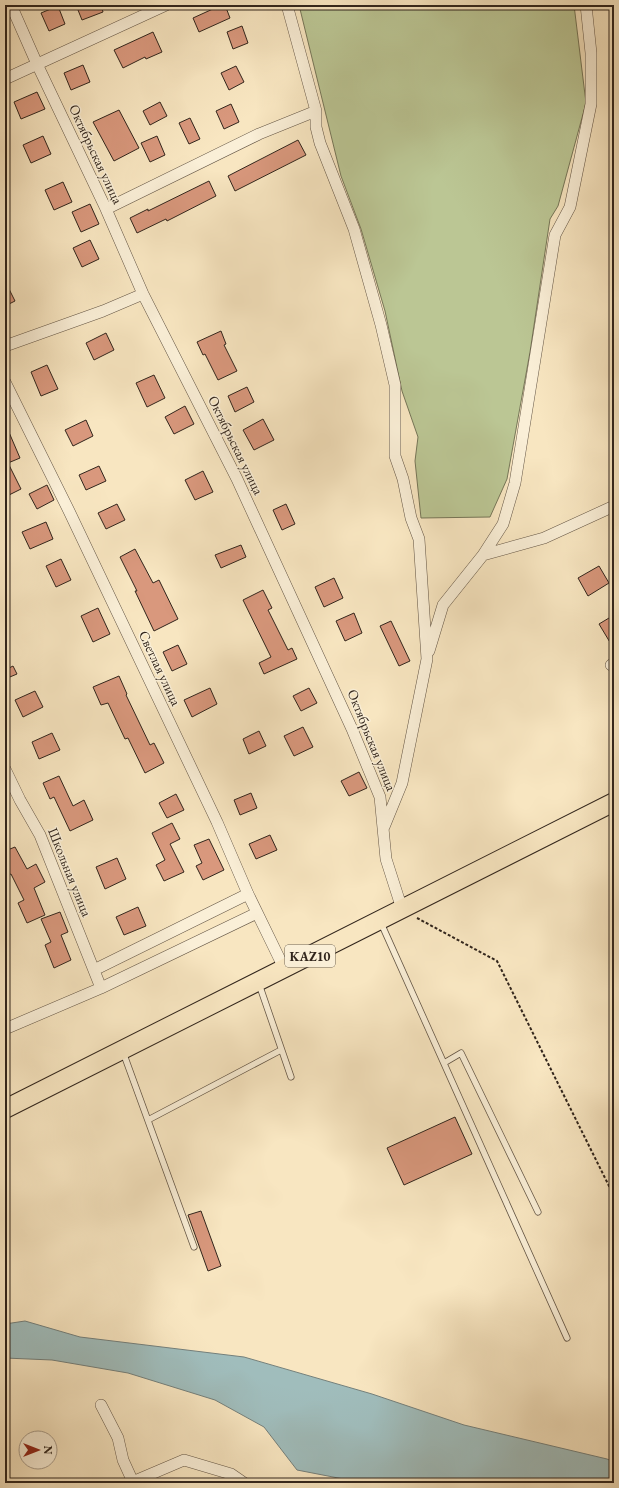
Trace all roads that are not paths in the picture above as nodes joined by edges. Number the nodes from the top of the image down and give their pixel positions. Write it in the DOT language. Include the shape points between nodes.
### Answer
graph roads {
  1 [pos="11,5"];
  2 [pos="166,5"];
  3 [pos="287,5"];
  4 [pos="586,5"];
  5 [pos="37,64"];
  6 [pos="5,78"];
  7 [pos="316,110"];
  8 [pos="106,209"];
  9 [pos="143,294"];
  10 [pos="5,346"];
  11 [pos="5,382"];
  12 [pos="614,506"];
  13 [pos="483,554"];
  14 [pos="427,659"];
  15 [pos="5,770"];
  16 [pos="614,802"];
  17 [pos="383,829"];
  18 [pos="248,894"];
  19 [pos="402,909"];
  20 [pos="257,913"];
  21 [pos="380,921"];
  22 [pos="284,968"];
  23 [pos="94,970"];
  24 [pos="258,982"];
  25 [pos="101,988"];
  26 [pos="5,1029"];
  27 [pos="122,1049"];
  28 [pos="282,1050"];
  29 [pos="444,1063"];
  30 [pos="291,1077"];
  31 [pos="5,1108"];
  32 [pos="148,1120"];
  33 [pos="538,1212"];
  34 [pos="194,1247"];
  35 [pos="567,1338"];
  36 [pos="101,1405"];
  37 [pos="131,1482"];
  38 [pos="244,1483"];
  1 -- 5 [label="street, Октябрьская улица"];
  2 -- 5 [label="street"];
  3 -- 7 [label="street"];
  4 -- 13 [label="street" via="591,54 591,104 570,207 555,235 515,483 503,524"];
  5 -- 6 [label="street"];
  5 -- 8 [label="street, Октябрьская улица"];
  7 -- 8 [label="street" via="259,134"];
  7 -- 14 [label="street" via="316,127 320,143 354,229 381,325 394,385 395,456 419,539"];
  8 -- 9 [label="street, Октябрьская улица"];
  9 -- 10 [label="street" via="103,312"];
  9 -- 17 [label="street, Октябрьская улица" via="237,479 352,728 380,797"];
  11 -- 18 [label="street, Светлая улица" via="214,815"];
  12 -- 13 [label="street" via="544,538"];
  13 -- 14 [label="street" via="443,605"];
  14 -- 17 [label="street" via="402,783"];
  15 -- 23 [label="street, Школьная улица" via="40,835"];
  16 -- 19 [label="highway, KAZ10"];
  17 -- 19 [label="street, Октябрьская улица" via="386,859"];
  18 -- 20 [label="street, Светлая улица"];
  18 -- 23 [label="street"];
  19 -- 21 [label="highway, KAZ10"];
  20 -- 22 [label="street, Светлая улица"];
  20 -- 25 [label="street"];
  21 -- 22 [label="highway, KAZ10"];
  21 -- 29 [label="lane"];
  22 -- 24 [label="highway, KAZ10"];
  23 -- 25 [label="street, Школьная улица"];
  24 -- 27 [label="highway, KAZ10"];
  24 -- 28 [label="lane"];
  25 -- 26 [label="street"];
  27 -- 31 [label="highway, KAZ10"];
  27 -- 32 [label="lane"];
  28 -- 30 [label="lane"];
  28 -- 32 [label="lane"];
  29 -- 33 [label="lane" via="462,1053"];
  29 -- 35 [label="lane"];
  32 -- 34 [label="lane"];
  36 -- 37 [label="street" via="118,1438"];
  37 -- 38 [label="street" via="184,1460 231,1474"];
}
